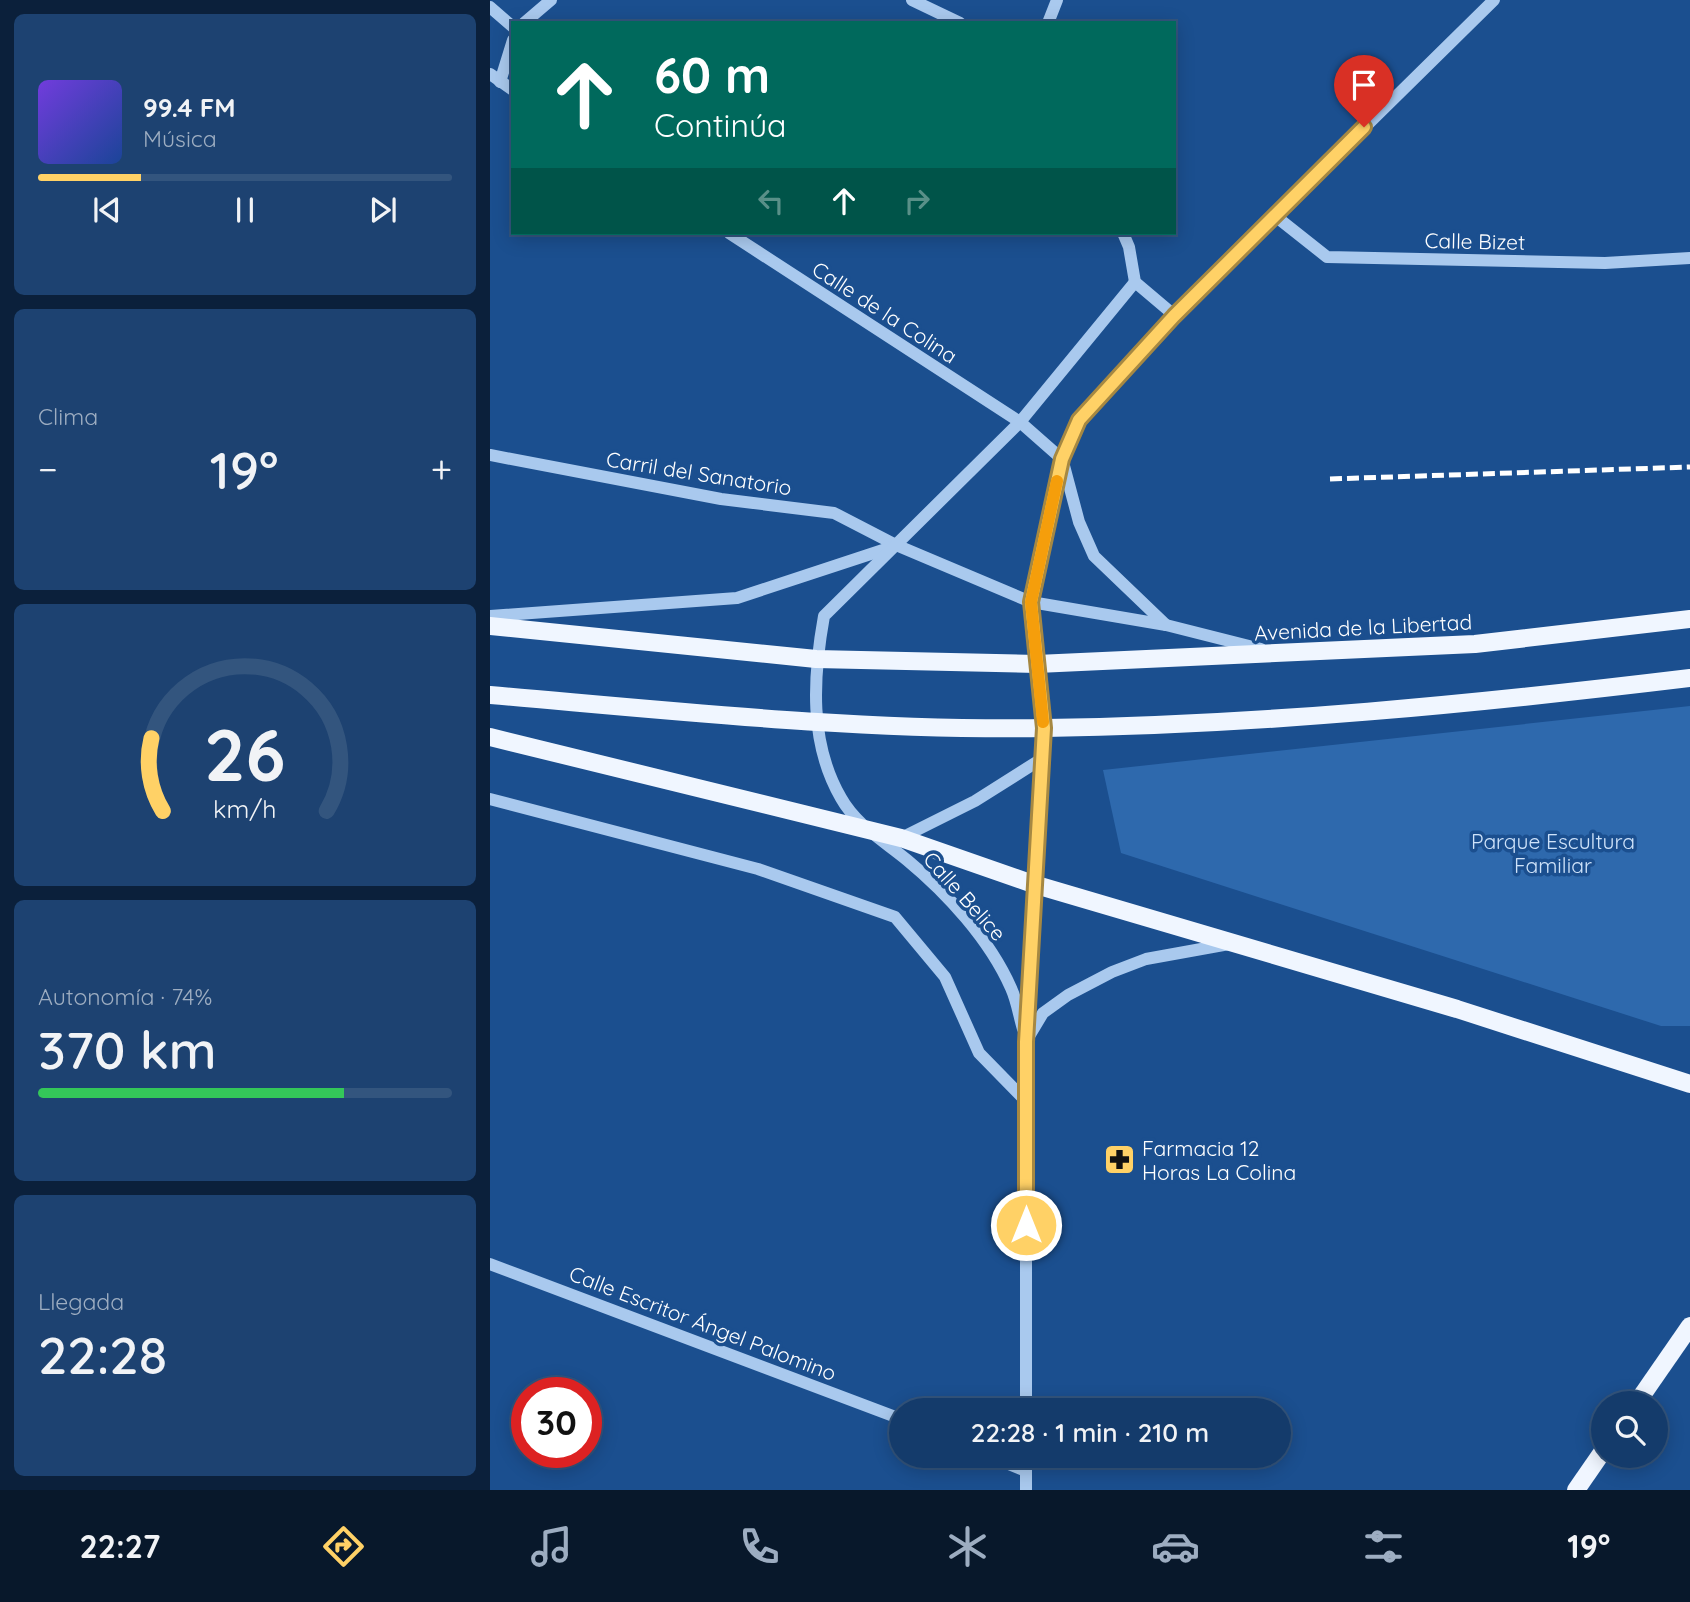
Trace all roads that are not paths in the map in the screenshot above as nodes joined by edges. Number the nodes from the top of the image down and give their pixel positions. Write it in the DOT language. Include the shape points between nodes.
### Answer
graph roads {
  1 [pos="551,0"];
  2 [pos="912,0"];
  3 [pos="1057,0"];
  4 [pos="1494,0"];
  5 [pos="490,6"];
  6 [pos="526,21"];
  7 [pos="956,21"];
  8 [pos="1049,21"];
  9 [pos="511,25"];
  10 [pos="511,44"];
  11 [pos="495,78"];
  12 [pos="511,89"];
  13 [pos="1274,215"];
  14 [pos="732,235"];
  15 [pos="1124,235"];
  16 [pos="1690,258"];
  17 [pos="1135,282"];
  18 [pos="1174,316"];
  19 [pos="1020,422"];
  20 [pos="490,455"];
  21 [pos="1062,459"];
  22 [pos="896,545"];
  23 [pos="1031,602"];
  24 [pos="490,616"];
  25 [pos="1690,619"];
  26 [pos="1166,625"];
  27 [pos="490,626"];
  28 [pos="1282,654"];
  29 [pos="816,659"];
  30 [pos="1037,664"];
  31 [pos="1690,678"];
  32 [pos="490,695"];
  33 [pos="817,723"];
  34 [pos="1044,728"];
  35 [pos="490,737"];
  36 [pos="1043,758"];
  37 [pos="490,799"];
  38 [pos="868,830"];
  39 [pos="901,838"];
  40 [pos="1033,884"];
  41 [pos="1234,943"];
  42 [pos="1026,1042"];
  43 [pos="1690,1084"];
  44 [pos="1026,1101"];
  45 [pos="490,1264"];
  46 [pos="1690,1326"];
  47 [pos="1645,1391"];
  48 [pos="1026,1398"];
  49 [pos="889,1414"];
  50 [pos="1019,1468"];
  51 [pos="1591,1468"];
  52 [pos="1026,1471"];
  53 [pos="1026,1490"];
  54 [pos="1576,1490"];
  1 -- 6 [label="street"];
  2 -- 7 [label="street"];
  3 -- 8 [label="street"];
  4 -- 13 [label="street"];
  5 -- 9 [label="street"];
  10 -- 11 [label="street"];
  11 -- 12 [label="street"];
  13 -- 16 [label="street, Calle Bizet" via="1327,257 1605,263"];
  13 -- 18 [label="street"];
  14 -- 19 [label="street, Calle de la Colina"];
  15 -- 17 [label="street"];
  17 -- 18 [label="street"];
  17 -- 19 [label="street"];
  18 -- 21 [label="street" via="1079,420"];
  19 -- 21 [label="street, Calle de la Colina"];
  19 -- 22 [label="street"];
  20 -- 22 [label="street, Carril del Sanatorio" via="721,499 834,513"];
  21 -- 23 [label="street"];
  21 -- 26 [label="street" via="1079,522 1094,556"];
  22 -- 23 [label="street, Carril del Sanatorio"];
  22 -- 24 [label="street" via="737,598"];
  22 -- 29 [label="street, Calle Belice" via="824,616"];
  23 -- 26 [label="street, Carril del Sanatorio"];
  23 -- 30 [label="street, Calle Belice"];
  25 -- 28 [label="main road, Avenida de la Libertad" via="1475,644"];
  26 -- 28 [label="street, Carril del Sanatorio"];
  27 -- 29 [label="main road, Avenida de la Libertad"];
  28 -- 30 [label="main road, Avenida de la Libertad"];
  29 -- 30 [label="main road, Avenida de la Libertad"];
  29 -- 33 [label="street, Calle Belice"];
  30 -- 34 [label="street, Calle Belice"];
  31 -- 34 [label="main road" via="1299,719"];
  32 -- 33 [label="main road"];
  33 -- 34 [label="main road"];
  33 -- 38 [label="street, Calle Belice" via="823,757 842,800"];
  34 -- 36 [label="street, Calle Belice"];
  35 -- 38 [label="main road"];
  36 -- 39 [label="street" via="975,801"];
  36 -- 40 [label="street, Calle Belice"];
  37 -- 44 [label="street" via="758,869 895,918 945,977 979,1053"];
  38 -- 39 [label="main road"];
  38 -- 42 [label="street, Calle Belice" via="938,889 985,945 1012,989"];
  39 -- 40 [label="main road"];
  40 -- 41 [label="main road"];
  40 -- 42 [label="street, Calle Belice"];
  41 -- 42 [label="street" via="1146,959 1112,972 1043,1013"];
  41 -- 43 [label="main road"];
  42 -- 44 [label="street, Calle Belice"];
  44 -- 48 [label="street, Calle Belice"];
  45 -- 49 [label="street, Calle Escritor Ángel Palomino"];
  46 -- 47 [label="main road"];
  50 -- 52 [label="street"];
  51 -- 54 [label="main road"];
  52 -- 53 [label="street"];
}
